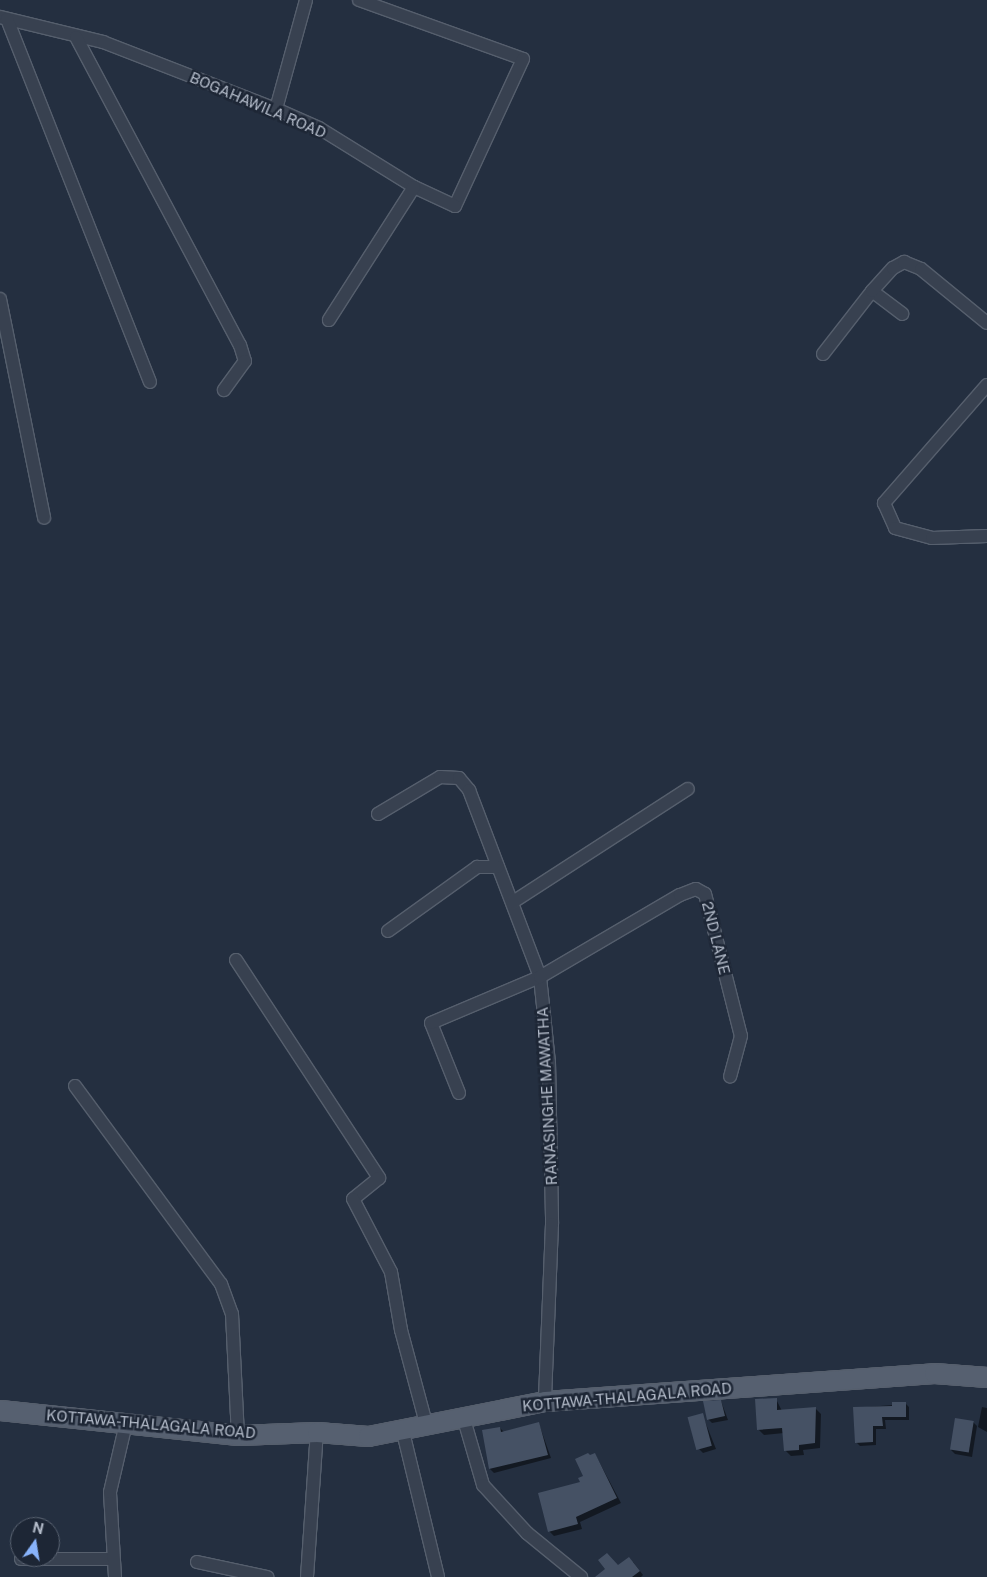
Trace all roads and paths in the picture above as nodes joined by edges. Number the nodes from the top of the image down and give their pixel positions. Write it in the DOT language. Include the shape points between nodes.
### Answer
graph roads {
  1 [pos="306,0"];
  2 [pos="359,0"];
  3 [pos="3,18"];
  4 [pos="76,37"];
  5 [pos="276,109"];
  6 [pos="414,187"];
  7 [pos="872,291"];
  8 [pos="0,299"];
  9 [pos="902,314"];
  10 [pos="329,320"];
  11 [pos="987,323"];
  12 [pos="823,354"];
  13 [pos="150,382"];
  14 [pos="987,385"];
  15 [pos="224,390"];
  16 [pos="44,518"];
  17 [pos="987,536"];
  18 [pos="688,789"];
  19 [pos="378,814"];
  20 [pos="498,867"];
  21 [pos="513,902"];
  22 [pos="388,931"];
  23 [pos="236,960"];
  24 [pos="540,976"];
  25 [pos="730,1077"];
  26 [pos="75,1086"];
  27 [pos="459,1093"];
  28 [pos="987,1376"];
  29 [pos="545,1401"];
  30 [pos="0,1410"];
  31 [pos="463,1416"];
  32 [pos="126,1423"];
  33 [pos="426,1423"];
  34 [pos="402,1428"];
  35 [pos="317,1432"];
  36 [pos="238,1435"];
  37 [pos="60,1559"];
  38 [pos="112,1559"];
  39 [pos="197,1562"];
  40 [pos="309,1576"];
  41 [pos="116,1577"];
  42 [pos="267,1577"];
  43 [pos="438,1577"];
  44 [pos="581,1577"];
  1 -- 5 [label="street"];
  2 -- 6 [label="street, BOGAHAWILA ROAD" via="524,58 455,206"];
  3 -- 4 [label="street, BOGAHAWILA ROAD"];
  3 -- 13 [label="street"];
  4 -- 5 [label="street, BOGAHAWILA ROAD" via="103,42"];
  4 -- 15 [label="street" via="240,345 245,361"];
  5 -- 6 [label="street, BOGAHAWILA ROAD" via="319,128"];
  6 -- 10 [label="street"];
  7 -- 9 [label="street"];
  7 -- 11 [label="street" via="893,268 904,262 921,269"];
  7 -- 12 [label="street"];
  8 -- 16 [label="street"];
  14 -- 17 [label="street" via="884,503 895,528 932,538"];
  18 -- 21 [label="street"];
  19 -- 20 [label="street, RANASINGHE MAWATHA" via="440,777 458,778 469,790"];
  20 -- 21 [label="street, RANASINGHE MAWATHA"];
  20 -- 22 [label="street" via="477,867"];
  21 -- 24 [label="street, RANASINGHE MAWATHA"];
  23 -- 33 [label="street" via="379,1178 353,1199 391,1272 401,1330"];
  24 -- 25 [label="street, 2ND LANE" via="680,895 696,889 705,894 742,1036"];
  24 -- 27 [label="street" via="430,1023"];
  24 -- 29 [label="street, RANASINGHE MAWATHA" via="549,1062 552,1224"];
  26 -- 36 [label="street" via="221,1284 232,1314"];
  28 -- 29 [label="main road, KOTTAWA-THALAGALA ROAD" via="934,1373"];
  29 -- 31 [label="main road, KOTTAWA-THALAGALA ROAD"];
  30 -- 32 [label="main road, KOTTAWA-THALAGALA ROAD"];
  31 -- 33 [label="main road, KOTTAWA-THALAGALA ROAD"];
  31 -- 44 [label="street" via="482,1485 528,1533"];
  32 -- 36 [label="main road, KOTTAWA-THALAGALA ROAD"];
  32 -- 38 [label="street" via="110,1492"];
  33 -- 34 [label="main road, KOTTAWA-THALAGALA ROAD"];
  34 -- 35 [label="main road, KOTTAWA-THALAGALA ROAD" via="368,1436"];
  34 -- 43 [label="street"];
  35 -- 36 [label="main road, KOTTAWA-THALAGALA ROAD"];
  35 -- 40 [label="street"];
  37 -- 38 [label="street"];
  38 -- 41 [label="street"];
  39 -- 42 [label="street"];
}
